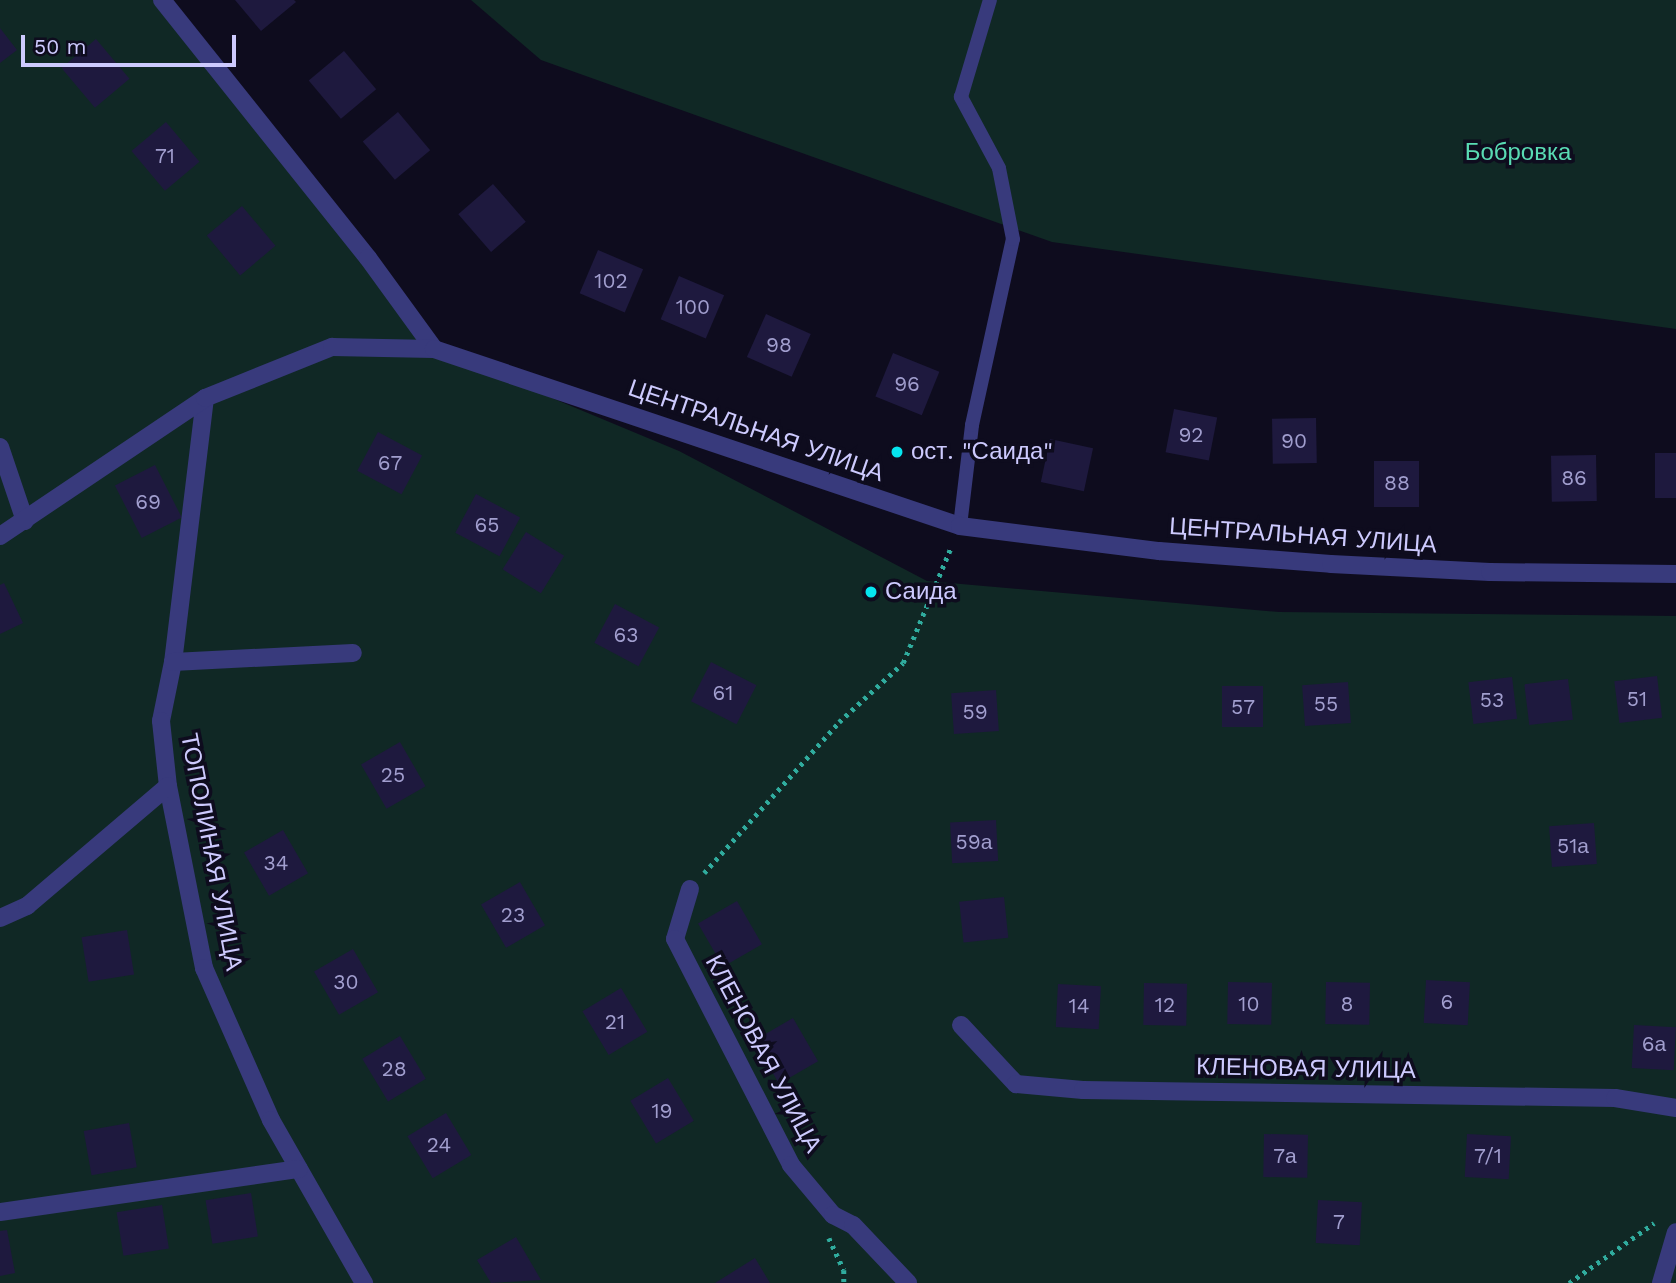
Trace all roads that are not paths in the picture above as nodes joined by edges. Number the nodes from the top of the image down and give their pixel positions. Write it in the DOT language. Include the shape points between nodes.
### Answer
graph roads {
  1 [pos="162,0"];
  2 [pos="990,0"];
  3 [pos="434,349"];
  4 [pos="205,398"];
  5 [pos="0,447"];
  6 [pos="25,521"];
  7 [pos="960,526"];
  8 [pos="0,536"];
  9 [pos="1676,574"];
  10 [pos="353,653"];
  11 [pos="173,662"];
  12 [pos="168,786"];
  13 [pos="690,889"];
  14 [pos="0,918"];
  15 [pos="961,1025"];
  16 [pos="1676,1108"];
  17 [pos="299,1169"];
  18 [pos="0,1212"];
  19 [pos="1676,1232"];
  20 [pos="364,1283"];
  21 [pos="908,1283"];
  22 [pos="1661,1283"];
  1 -- 3 [label="street" via="368,258"];
  2 -- 7 [label="lane" via="961,97 999,168 1013,239 972,425"];
  3 -- 4 [label="street, ЦЕНТРАЛЬНАЯ УЛИЦА" via="332,347"];
  3 -- 7 [label="street, ЦЕНТРАЛЬНАЯ УЛИЦА"];
  4 -- 6 [label="street, ЦЕНТРАЛЬНАЯ УЛИЦА"];
  4 -- 11 [label="street, ТОПОЛИНАЯ УЛИЦА"];
  5 -- 6 [label="street"];
  6 -- 8 [label="street, ЦЕНТРАЛЬНАЯ УЛИЦА"];
  7 -- 9 [label="street, ЦЕНТРАЛЬНАЯ УЛИЦА" via="1159,551 1318,563 1490,572"];
  10 -- 11 [label="street"];
  11 -- 12 [label="street, ТОПОЛИНАЯ УЛИЦА" via="162,721"];
  12 -- 14 [label="street" via="27,906"];
  12 -- 17 [label="street, ТОПОЛИНАЯ УЛИЦА" via="204,968 271,1121"];
  13 -- 21 [label="street, КЛЕНОВАЯ УЛИЦА" via="675,939 792,1165 833,1215 853,1225"];
  15 -- 16 [label="street, КЛЕНОВАЯ УЛИЦА" via="1016,1084 1083,1090 1615,1098"];
  17 -- 18 [label="street"];
  17 -- 20 [label="street, ТОПОЛИНАЯ УЛИЦА"];
  19 -- 22 [label="street"];
}
